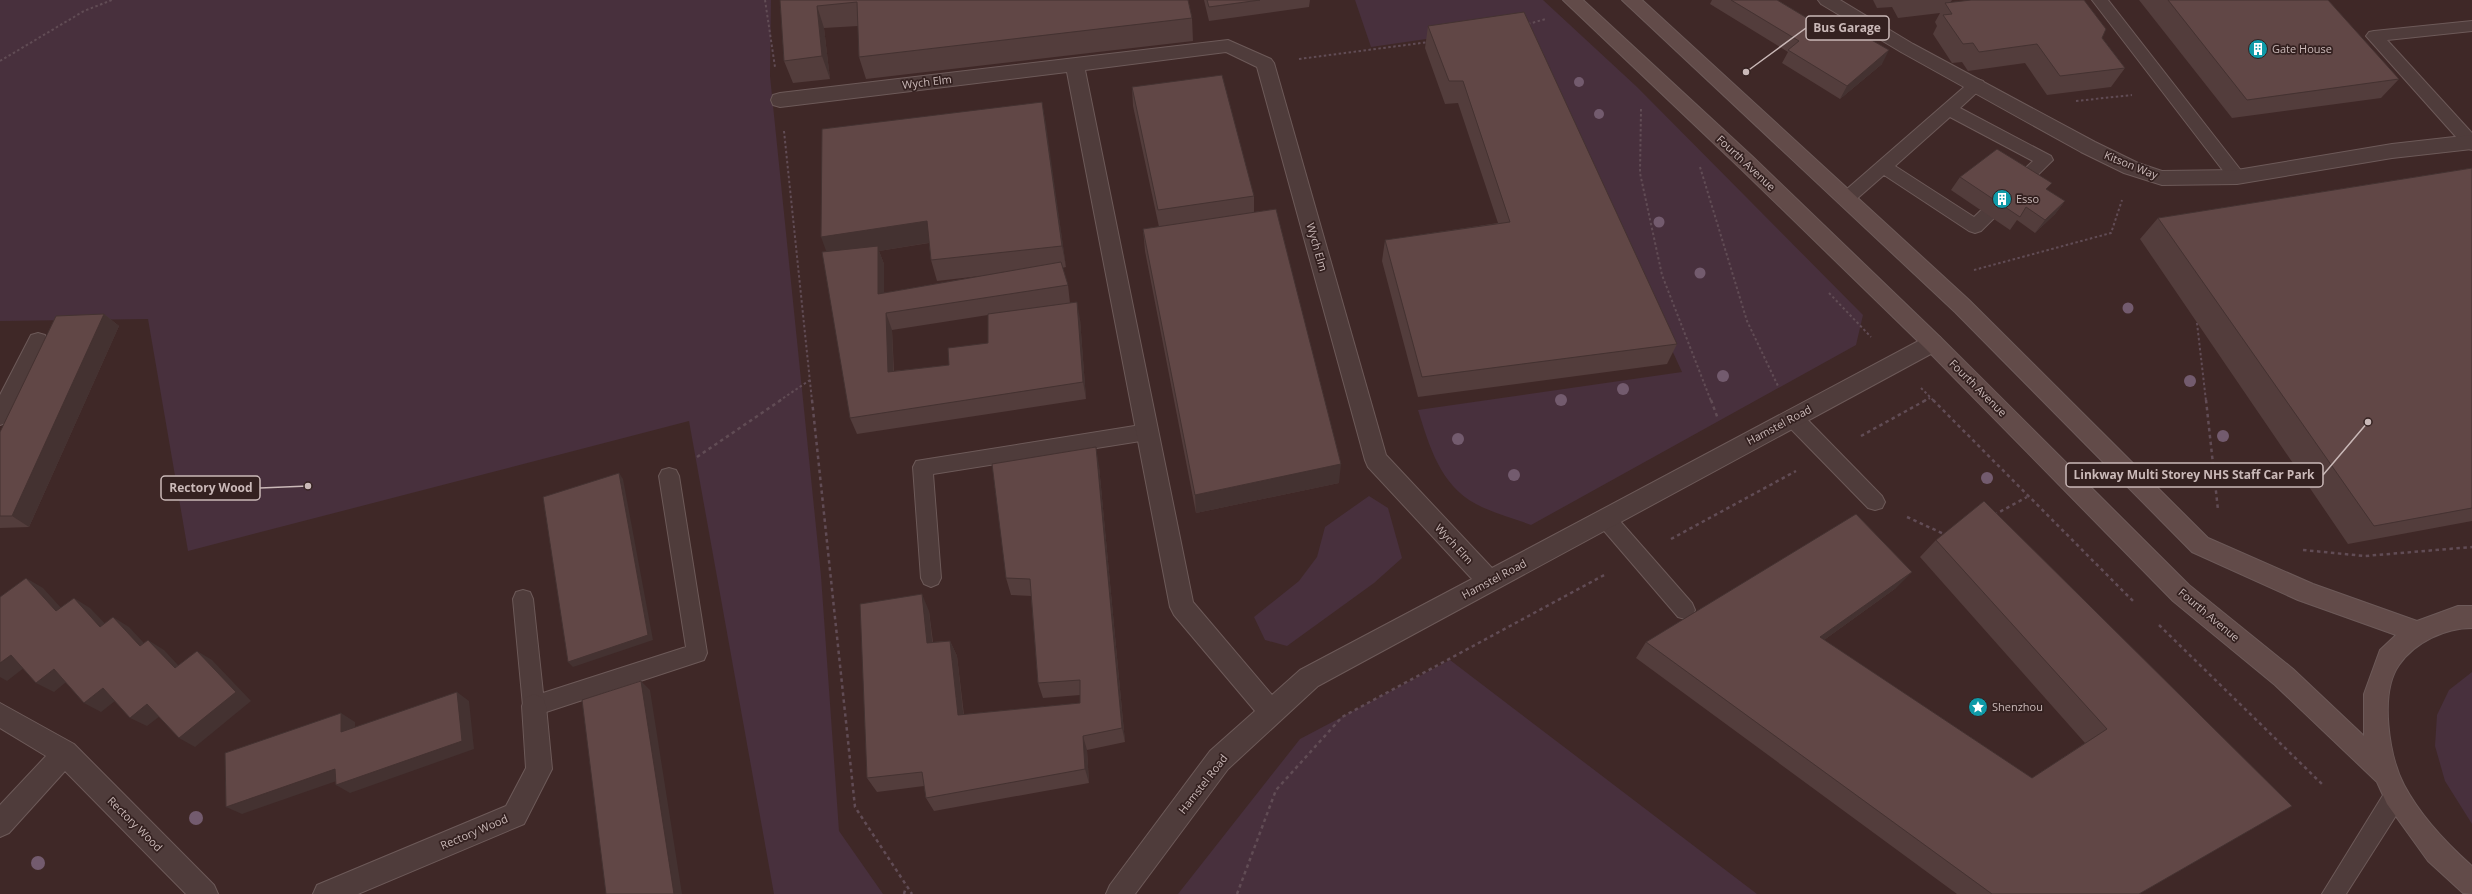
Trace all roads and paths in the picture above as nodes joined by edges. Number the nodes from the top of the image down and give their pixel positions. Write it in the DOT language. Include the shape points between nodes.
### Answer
graph roads {
  1 [pos="112,0"];
  2 [pos="765,0"];
  3 [pos="1572,0"];
  4 [pos="1631,0"];
  5 [pos="1827,0"];
  6 [pos="2100,0"];
  7 [pos="1547,18"];
  8 [pos="1526,25"];
  9 [pos="2472,26"];
  10 [pos="1436,41"];
  11 [pos="0,61"];
  12 [pos="1265,63"];
  13 [pos="1075,65"];
  14 [pos="1977,85"];
  15 [pos="2169,91"];
  16 [pos="780,100"];
  17 [pos="1641,102"];
  18 [pos="2015,108"];
  19 [pos="1948,109"];
  20 [pos="2471,142"];
  21 [pos="1698,159"];
  22 [pos="1883,166"];
  23 [pos="2132,168"];
  24 [pos="2237,177"];
  25 [pos="1846,199"];
  26 [pos="1967,272"];
  27 [pos="1824,289"];
  28 [pos="2197,323"];
  29 [pos="38,341"];
  30 [pos="1933,343"];
  31 [pos="1896,362"];
  32 [pos="810,380"];
  33 [pos="1930,398"];
  34 [pos="0,416"];
  35 [pos="1793,418"];
  36 [pos="1148,432"];
  37 [pos="1731,451"];
  38 [pos="1828,454"];
  39 [pos="669,476"];
  40 [pos="2027,497"];
  41 [pos="1875,502"];
  42 [pos="2213,510"];
  43 [pos="1993,516"];
  44 [pos="1606,519"];
  45 [pos="1952,538"];
  46 [pos="2472,547"];
  47 [pos="2301,549"];
  48 [pos="1639,556"];
  49 [pos="930,578"];
  50 [pos="1489,581"];
  51 [pos="523,599"];
  52 [pos="2134,601"];
  53 [pos="1686,610"];
  54 [pos="2472,617"];
  55 [pos="2157,624"];
  56 [pos="2417,632"];
  57 [pos="534,706"];
  58 [pos="1272,712"];
  59 [pos="0,715"];
  60 [pos="65,753"];
  61 [pos="2391,784"];
  62 [pos="2323,785"];
  63 [pos="0,824"];
  64 [pos="2472,884"];
  65 [pos="906,887"];
  66 [pos="205,894"];
  67 [pos="326,894"];
  68 [pos="904,894"];
  69 [pos="912,894"];
  70 [pos="1119,894"];
  71 [pos="1238,894"];
  72 [pos="2333,894"];
  1 -- 11 [label="path" via="84,11"];
  2 -- 16 [label="path"];
  3 -- 30 [label="street, Fourth Avenue" via="1747,163"];
  4 -- 25 [label="street"];
  5 -- 14 [label="street, Kitson Way" via="1907,48"];
  6 -- 15 [label="lane"];
  7 -- 8 [label="path"];
  9 -- 20 [label="lane" via="2374,36"];
  10 -- 12 [label="path"];
  12 -- 13 [label="street, Wych Elm" via="1228,46"];
  12 -- 50 [label="street, Wych Elm" via="1376,460"];
  13 -- 16 [label="street, Wych Elm"];
  13 -- 36 [label="street"];
  14 -- 18 [label="street, Kitson Way"];
  14 -- 19 [label="lane"];
  15 -- 18 [label="path"];
  15 -- 24 [label="lane"];
  16 -- 32 [label="path"];
  17 -- 37 [label="path" via="1640,173 1662,275"];
  18 -- 23 [label="street, Kitson Way"];
  19 -- 22 [label="lane"];
  19 -- 22 [label="lane" via="2045,160 1975,226"];
  20 -- 24 [label="street, Kitson Way" via="2392,151"];
  21 -- 35 [label="path" via="1747,321"];
  22 -- 25 [label="lane"];
  23 -- 24 [label="street, Kitson Way" via="2162,178"];
  23 -- 26 [label="path" via="2111,233"];
  25 -- 56 [label="street" via="1962,306 2200,544 2306,592"];
  27 -- 31 [label="path"];
  28 -- 42 [label="path" via="2219,515"];
  29 -- 34 [label="street"];
  30 -- 31 [label="street, Hamstel Road"];
  30 -- 61 [label="street, Fourth Avenue" via="2181,593 2284,677"];
  31 -- 33 [label="path"];
  31 -- 35 [label="street, Hamstel Road"];
  32 -- 39 [label="path"];
  32 -- 65 [label="path" via="855,807"];
  33 -- 38 [label="path"];
  33 -- 40 [label="path"];
  35 -- 37 [label="street, Hamstel Road"];
  35 -- 38 [label="lane"];
  36 -- 49 [label="lane" via="923,467"];
  36 -- 58 [label="street" via="1182,607"];
  37 -- 44 [label="street, Hamstel Road"];
  38 -- 41 [label="lane"];
  38 -- 48 [label="path"];
  39 -- 57 [label="lane" via="697,653"];
  40 -- 43 [label="path"];
  40 -- 52 [label="path"];
  41 -- 45 [label="path"];
  44 -- 48 [label="lane"];
  44 -- 50 [label="street, Hamstel Road"];
  46 -- 47 [label="path" via="2365,556"];
  48 -- 53 [label="lane"];
  48 -- 71 [label="path" via="1342,717 1276,790"];
  50 -- 58 [label="street, Hamstel Road" via="1310,678"];
  51 -- 57 [label="lane"];
  54 -- 56 [label="street" via="2458,617"];
  55 -- 62 [label="path"];
  56 -- 61 [label="street" via="2389,658 2376,694 2377,738"];
  57 -- 67 [label="street, Rectory Wood" via="540,769 515,815"];
  58 -- 70 [label="street, Hamstel Road" via="1219,760"];
  59 -- 60 [label="street, Rectory Wood"];
  60 -- 63 [label="street"];
  60 -- 66 [label="street, Rectory Wood"];
  61 -- 64 [label="street" via="2437,852"];
  61 -- 72 [label="lane"];
  65 -- 68 [label="path"];
  65 -- 69 [label="path"];
}
